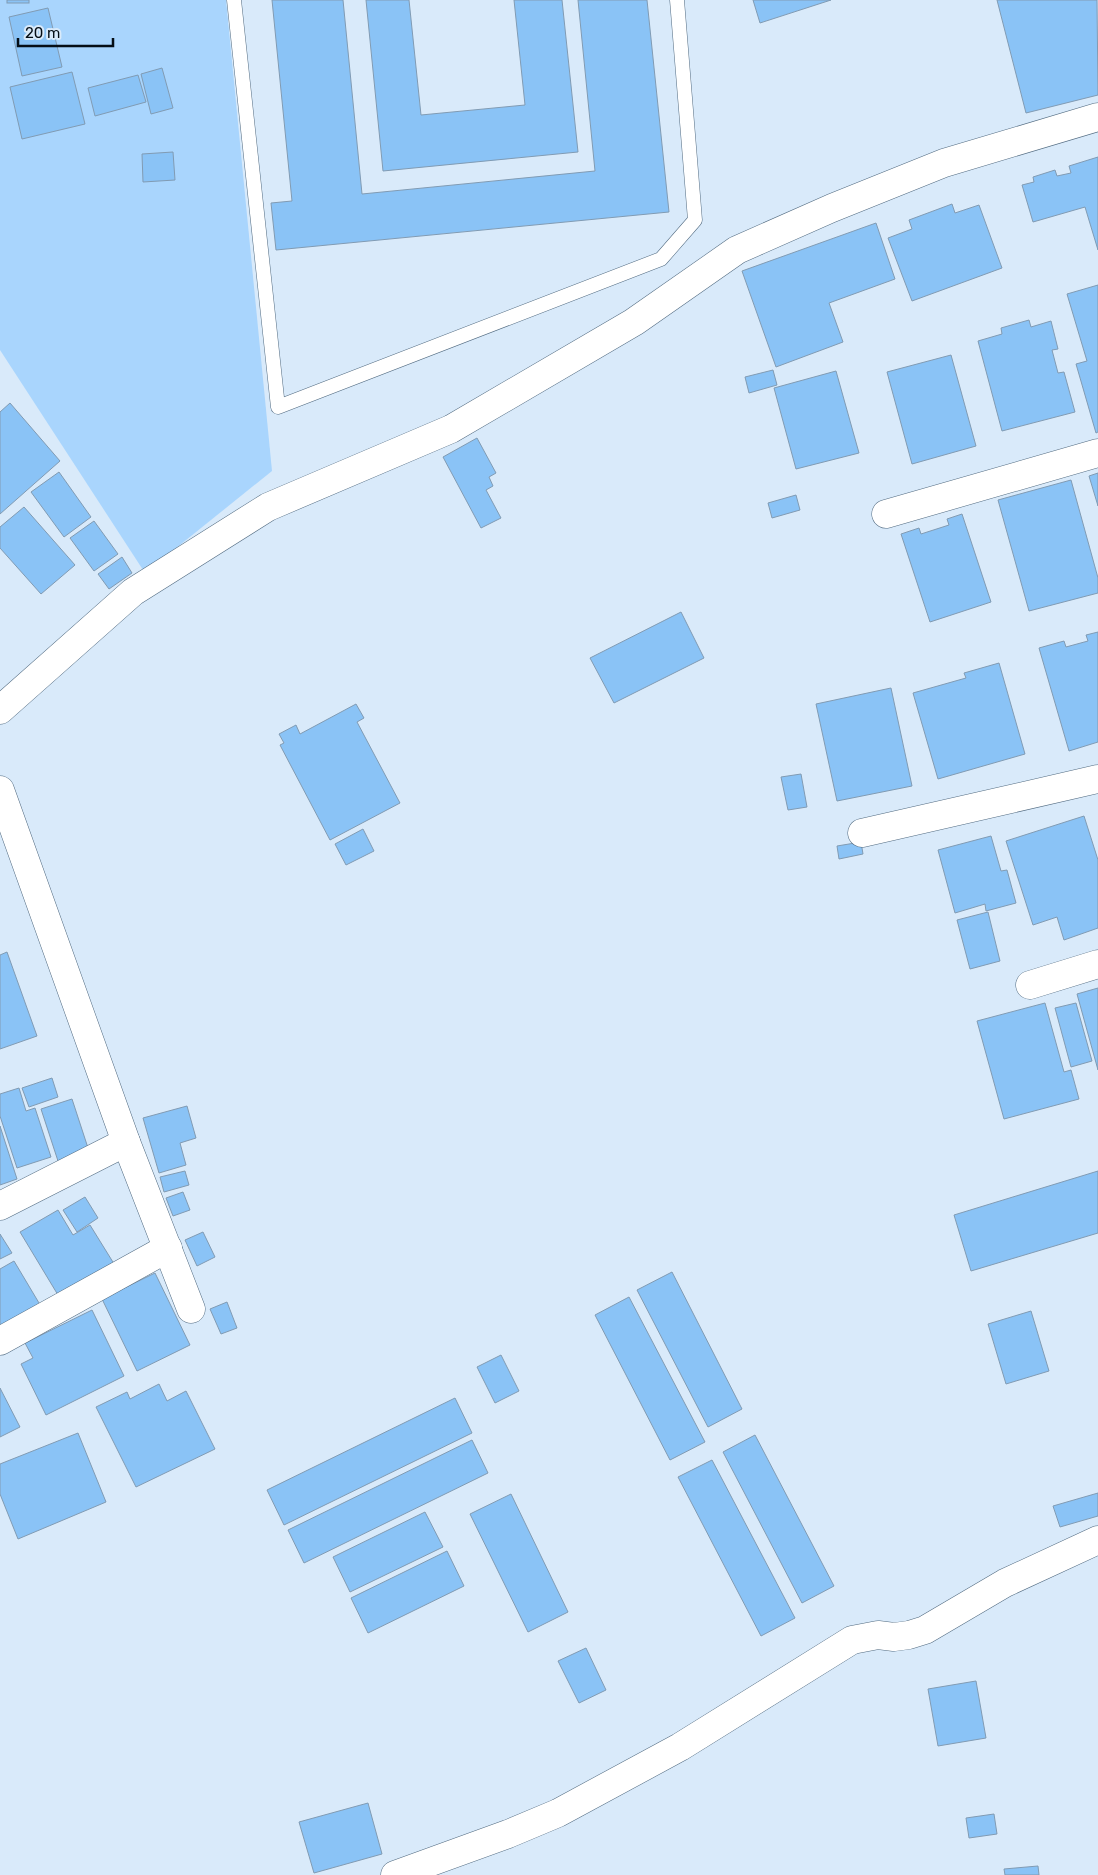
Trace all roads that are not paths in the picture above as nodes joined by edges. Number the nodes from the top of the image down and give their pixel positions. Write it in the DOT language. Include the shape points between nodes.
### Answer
graph roads {
  1 [pos="234,0"];
  2 [pos="677,0"];
  3 [pos="1098,117"];
  4 [pos="1098,453"];
  5 [pos="886,514"];
  6 [pos="0,710"];
  7 [pos="1098,779"];
  8 [pos="0,790"];
  9 [pos="862,833"];
  10 [pos="1098,964"];
  11 [pos="1030,985"];
  12 [pos="126,1142"];
  13 [pos="0,1206"];
  14 [pos="168,1248"];
  15 [pos="191,1308"];
  16 [pos="0,1341"];
  17 [pos="1098,1540"];
  18 [pos="395,1875"];
  1 -- 2 [label="lane" via="278,407 660,259 695,220"];
  3 -- 6 [label="street" via="944,164 737,250 634,322 452,429 268,507 133,592"];
  4 -- 5 [label="street"];
  7 -- 9 [label="street"];
  8 -- 12 [label="street"];
  10 -- 11 [label="street"];
  12 -- 13 [label="street"];
  12 -- 14 [label="street"];
  14 -- 15 [label="street"];
  14 -- 16 [label="street"];
  17 -- 18 [label="street" via="1005,1583 925,1630 910,1636 878,1635 852,1640 680,1747 558,1813"];
}
